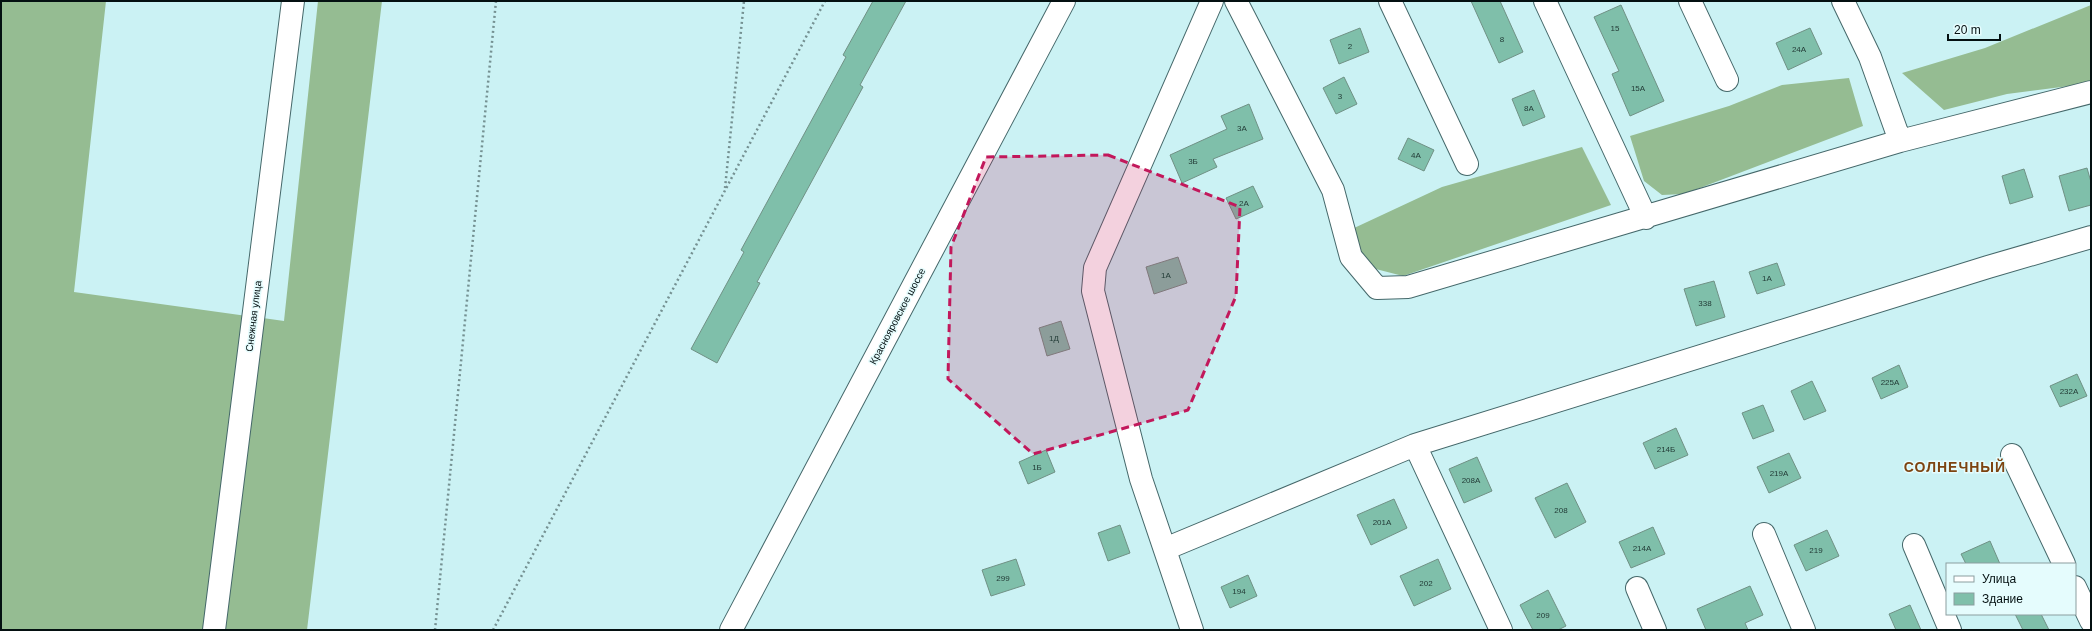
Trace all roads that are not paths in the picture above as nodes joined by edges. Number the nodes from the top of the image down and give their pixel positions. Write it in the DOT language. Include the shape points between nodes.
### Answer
graph roads {
  1 [pos="293,1"];
  2 [pos="1064,1"];
  3 [pos="1212,1"];
  4 [pos="1236,1"];
  5 [pos="1390,1"];
  6 [pos="1545,1"];
  7 [pos="1690,1"];
  8 [pos="1843,1"];
  9 [pos="1727,80"];
  10 [pos="2091,92"];
  11 [pos="1900,141"];
  12 [pos="1466,164"];
  13 [pos="1646,218"];
  14 [pos="2091,237"];
  15 [pos="1415,445"];
  16 [pos="2012,455"];
  17 [pos="1764,534"];
  18 [pos="1914,545"];
  19 [pos="1165,549"];
  20 [pos="2064,563"];
  21 [pos="1637,588"];
  22 [pos="2076,589"];
  23 [pos="2091,621"];
  24 [pos="214,630"];
  25 [pos="730,630"];
  26 [pos="1192,630"];
  27 [pos="1501,630"];
  28 [pos="1655,630"];
  29 [pos="1804,630"];
  30 [pos="1950,630"];
  1 -- 24 [label="street, Снежная улица"];
  2 -- 25 [label="street, Краснояровское шоссе"];
  3 -- 19 [label="street" via="1095,268 1093,291 1141,479"];
  4 -- 13 [label="street" via="1333,190 1350,257 1378,288 1408,287"];
  5 -- 12 [label="street"];
  6 -- 13 [label="street"];
  7 -- 9 [label="street"];
  8 -- 11 [label="street" via="1870,57"];
  10 -- 11 [label="street"];
  11 -- 13 [label="street"];
  14 -- 15 [label="street"];
  15 -- 19 [label="street"];
  15 -- 27 [label="street"];
  16 -- 20 [label="street"];
  17 -- 29 [label="street"];
  18 -- 30 [label="street"];
  19 -- 26 [label="street"];
  21 -- 28 [label="street"];
  22 -- 23 [label="street"];
}
